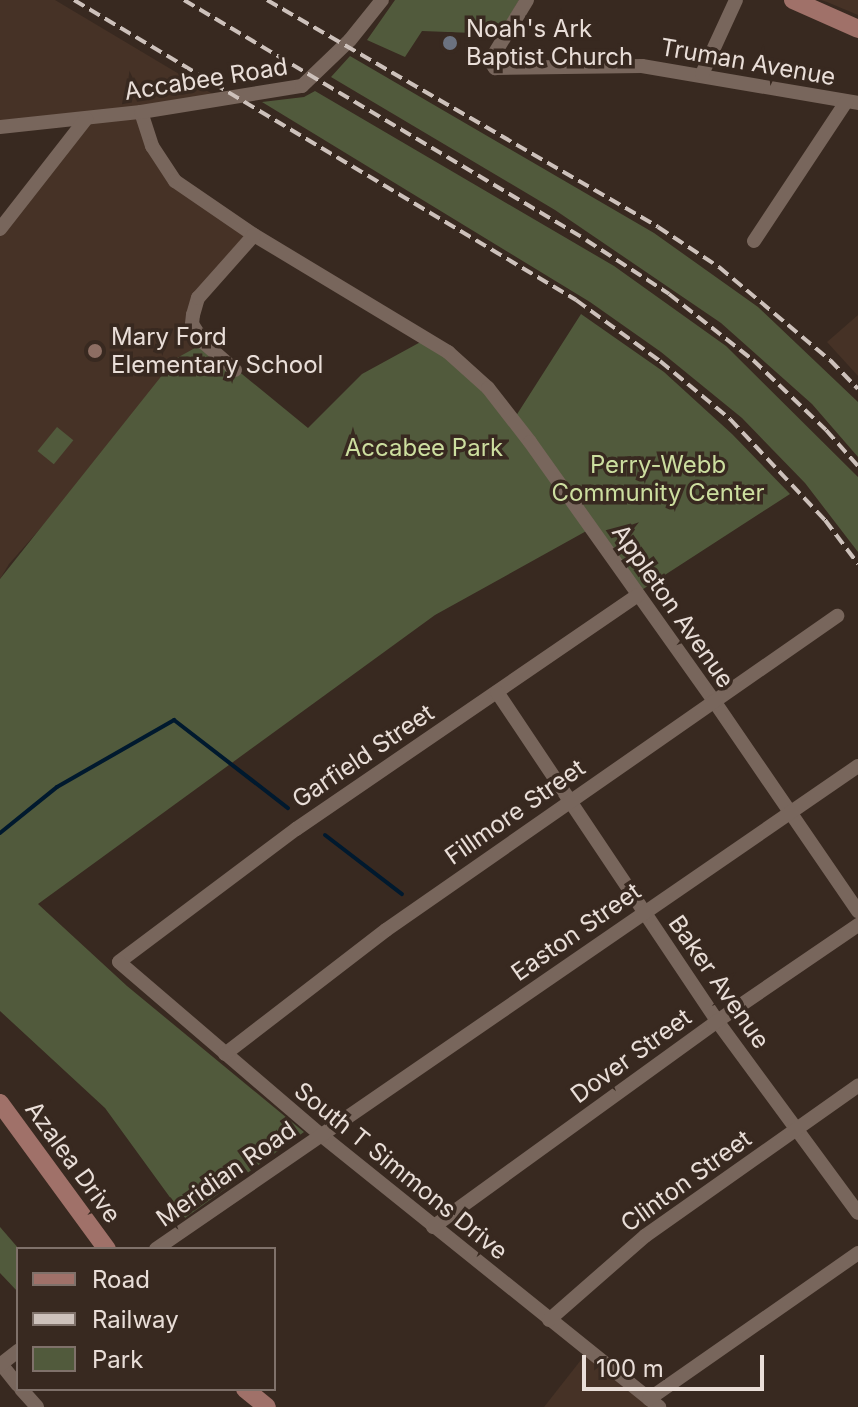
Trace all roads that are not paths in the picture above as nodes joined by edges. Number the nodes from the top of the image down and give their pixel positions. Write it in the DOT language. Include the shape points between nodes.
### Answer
graph roads {
  1 [pos="382,0"];
  2 [pos="527,0"];
  3 [pos="736,0"];
  4 [pos="793,0"];
  5 [pos="858,29"];
  6 [pos="702,74"];
  7 [pos="852,102"];
  8 [pos="141,112"];
  9 [pos="86,119"];
  10 [pos="0,127"];
  11 [pos="0,229"];
  12 [pos="254,235"];
  13 [pos="754,241"];
  14 [pos="235,370"];
  15 [pos="638,595"];
  16 [pos="837,616"];
  17 [pos="497,692"];
  18 [pos="714,701"];
  19 [pos="858,766"];
  20 [pos="571,800"];
  21 [pos="791,810"];
  22 [pos="644,911"];
  23 [pos="858,911"];
  24 [pos="858,925"];
  25 [pos="119,962"];
  26 [pos="717,1021"];
  27 [pos="225,1054"];
  28 [pos="858,1086"];
  29 [pos="0,1103"];
  30 [pos="796,1128"];
  31 [pos="321,1135"];
  32 [pos="858,1213"];
  33 [pos="433,1227"];
  34 [pos="106,1247"];
  35 [pos="159,1247"];
  36 [pos="858,1253"];
  37 [pos="549,1320"];
  38 [pos="0,1364"];
  39 [pos="16,1382"];
  40 [pos="23,1391"];
  41 [pos="247,1391"];
  42 [pos="654,1403"];
  43 [pos="37,1407"];
  44 [pos="267,1407"];
  1 -- 8 [label="street, Accabee Road" via="345,46 302,86"];
  2 -- 6 [label="street, Truman Avenue" via="490,61 495,68 642,66"];
  3 -- 6 [label="street"];
  4 -- 5 [label="street"];
  6 -- 7 [label="street, Truman Avenue"];
  7 -- 13 [label="street"];
  8 -- 9 [label="street, Accabee Road"];
  8 -- 12 [label="street, Appleton Avenue" via="152,146 175,181"];
  9 -- 10 [label="street, Accabee Road"];
  9 -- 11 [label="street"];
  12 -- 14 [label="street" via="198,298 193,315 192,324 204,343"];
  12 -- 15 [label="street, Appleton Avenue" via="448,352 472,372 515,421"];
  15 -- 17 [label="street, Garfield Street"];
  15 -- 18 [label="street, Appleton Avenue"];
  16 -- 18 [label="street, Fillmore Street"];
  17 -- 20 [label="street, Baker Avenue"];
  17 -- 25 [label="street, Garfield Street" via="296,829"];
  18 -- 20 [label="street, Fillmore Street"];
  18 -- 21 [label="street, Appleton Avenue"];
  19 -- 21 [label="street, Easton Street"];
  20 -- 22 [label="street, Baker Avenue"];
  20 -- 27 [label="street, Fillmore Street" via="386,930"];
  21 -- 22 [label="street, Easton Street"];
  21 -- 23 [label="street, Appleton Avenue"];
  22 -- 26 [label="street, Baker Avenue"];
  22 -- 31 [label="street, Easton Street"];
  24 -- 26 [label="street, Dover Street"];
  25 -- 27 [label="street, South T Simmons Drive"];
  26 -- 30 [label="street, Baker Avenue"];
  26 -- 33 [label="street, Dover Street"];
  27 -- 31 [label="street, South T Simmons Drive"];
  28 -- 30 [label="street, Clinton Street"];
  29 -- 34 [label="street, Azalea Drive"];
  30 -- 32 [label="street, Baker Avenue"];
  30 -- 37 [label="street, Clinton Street" via="645,1236"];
  31 -- 33 [label="street, South T Simmons Drive"];
  31 -- 35 [label="street, Meridian Road"];
  33 -- 37 [label="street, South T Simmons Drive"];
  36 -- 42 [label="street"];
  37 -- 42 [label="street, South T Simmons Drive"];
  38 -- 39 [label="street"];
  40 -- 43 [label="street"];
  41 -- 44 [label="street"];
}
